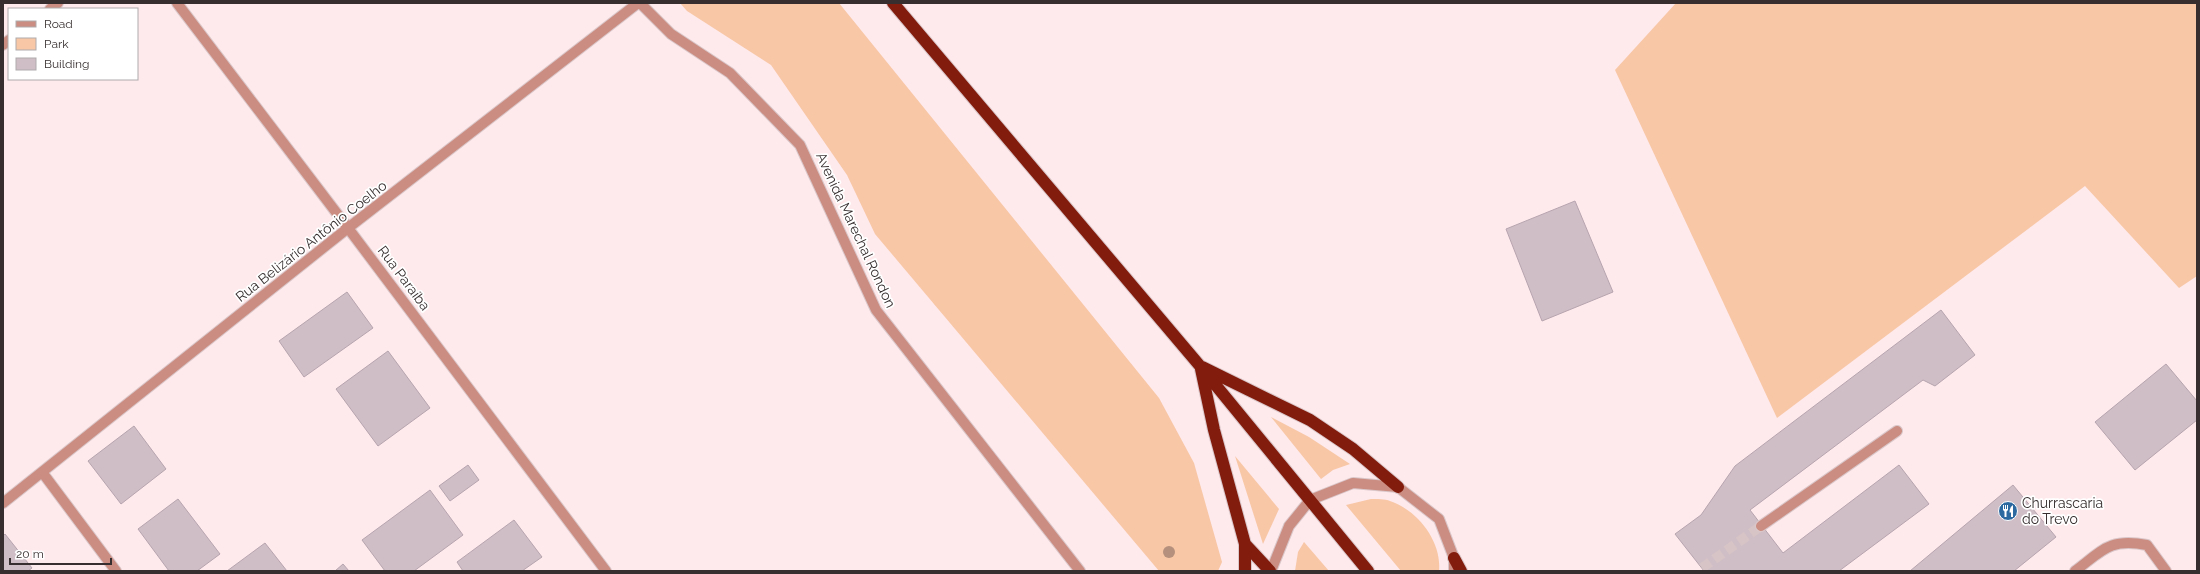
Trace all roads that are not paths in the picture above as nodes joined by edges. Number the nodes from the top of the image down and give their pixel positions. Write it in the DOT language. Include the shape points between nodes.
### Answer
graph roads {
  1 [pos="176,3"];
  2 [pos="639,3"];
  3 [pos="893,3"];
  4 [pos="348,228"];
  5 [pos="1200,366"];
  6 [pos="1897,431"];
  7 [pos="42,472"];
  8 [pos="1398,487"];
  9 [pos="1310,500"];
  10 [pos="3,503"];
  11 [pos="1761,526"];
  12 [pos="1245,544"];
  13 [pos="1454,558"];
  14 [pos="116,571"];
  15 [pos="606,571"];
  16 [pos="1080,571"];
  17 [pos="1246,571"];
  18 [pos="1270,571"];
  19 [pos="1368,571"];
  20 [pos="1454,571"];
  21 [pos="1461,571"];
  22 [pos="2075,571"];
  23 [pos="2166,571"];
  1 -- 4 [label="street, Rua Paraíba"];
  2 -- 4 [label="street, Rua Belizário Antônio Coelho"];
  2 -- 16 [label="street, Avenida Marechal Rondon" via="671,34 730,73 800,145 876,310"];
  3 -- 5 [label="highway"];
  4 -- 7 [label="street, Rua Belizário Antônio Coelho"];
  4 -- 15 [label="street, Rua Paraíba"];
  5 -- 8 [label="highway" via="1310,420 1353,449"];
  5 -- 9 [label="highway"];
  5 -- 12 [label="highway" via="1214,430"];
  6 -- 11 [label="street"];
  7 -- 10 [label="street, Rua Belizário Antônio Coelho"];
  7 -- 14 [label="street"];
  8 -- 9 [label="street" via="1353,483"];
  8 -- 13 [label="street" via="1439,519"];
  9 -- 18 [label="street" via="1289,526"];
  9 -- 19 [label="highway"];
  12 -- 17 [label="highway"];
  12 -- 18 [label="highway"];
  13 -- 20 [label="street"];
  13 -- 21 [label="highway"];
  22 -- 23 [label="street" via="2112,544 2129,542 2147,545"];
}
